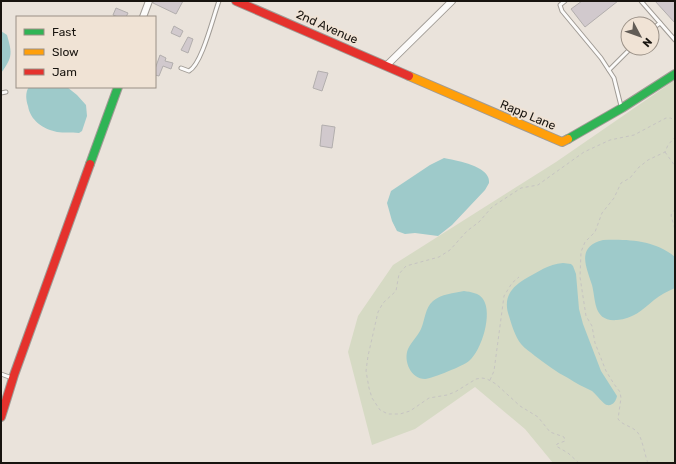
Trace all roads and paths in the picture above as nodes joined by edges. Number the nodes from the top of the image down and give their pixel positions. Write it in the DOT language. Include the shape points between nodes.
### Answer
graph roads {
  1 [pos="149,1"];
  2 [pos="219,1"];
  3 [pos="236,1"];
  4 [pos="452,1"];
  5 [pos="564,1"];
  6 [pos="641,1"];
  7 [pos="143,16"];
  8 [pos="654,16"];
  9 [pos="660,23"];
  10 [pos="675,40"];
  11 [pos="623,56"];
  12 [pos="386,66"];
  13 [pos="182,68"];
  14 [pos="608,70"];
  15 [pos="675,74"];
  16 [pos="118,88"];
  17 [pos="6,92"];
  18 [pos="1,93"];
  19 [pos="622,108"];
  20 [pos="675,122"];
  21 [pos="675,137"];
  22 [pos="665,152"];
  23 [pos="675,166"];
  24 [pos="675,209"];
  25 [pos="675,230"];
  26 [pos="519,277"];
  27 [pos="1,374"];
  28 [pos="13,378"];
  29 [pos="490,380"];
  30 [pos="1,418"];
  31 [pos="579,463"];
  32 [pos="648,463"];
  1 -- 7 [label="street"];
  2 -- 13 [label="lane" via="195,66 189,71"];
  3 -- 12 [label="street, 2nd Avenue"];
  4 -- 12 [label="street"];
  5 -- 14 [label="lane" via="560,5 562,11"];
  6 -- 8 [label="lane"];
  9 -- 10 [label="lane"];
  11 -- 14 [label="lane"];
  12 -- 19 [label="street, Rapp Lane" via="562,142"];
  14 -- 19 [label="lane" via="614,78"];
  15 -- 19 [label="street, Rapp Lane"];
  16 -- 28 [label="street"];
  17 -- 18 [label="lane"];
  20 -- 29 [label="path" via="671,118 666,118 634,135 610,140 584,152 538,185 521,188 492,207 450,250 439,257 406,266 400,271 396,291 383,303 378,312 368,356 369,388 380,410 400,414 410,411 431,397 455,392 476,379"];
  21 -- 22 [label="path"];
  22 -- 23 [label="path"];
  22 -- 32 [label="path" via="648,160 630,178 621,183 614,198 602,213 595,232 585,242 580,258 586,316 592,326 595,343 606,371 622,398 618,419 638,433"];
  24 -- 25 [label="path" via="671,214"];
  26 -- 29 [label="path" via="504,296 494,371"];
  27 -- 28 [label="lane"];
  28 -- 30 [label="street"];
  29 -- 31 [label="path" via="520,406 538,417 550,432 566,439 556,446"];
}
